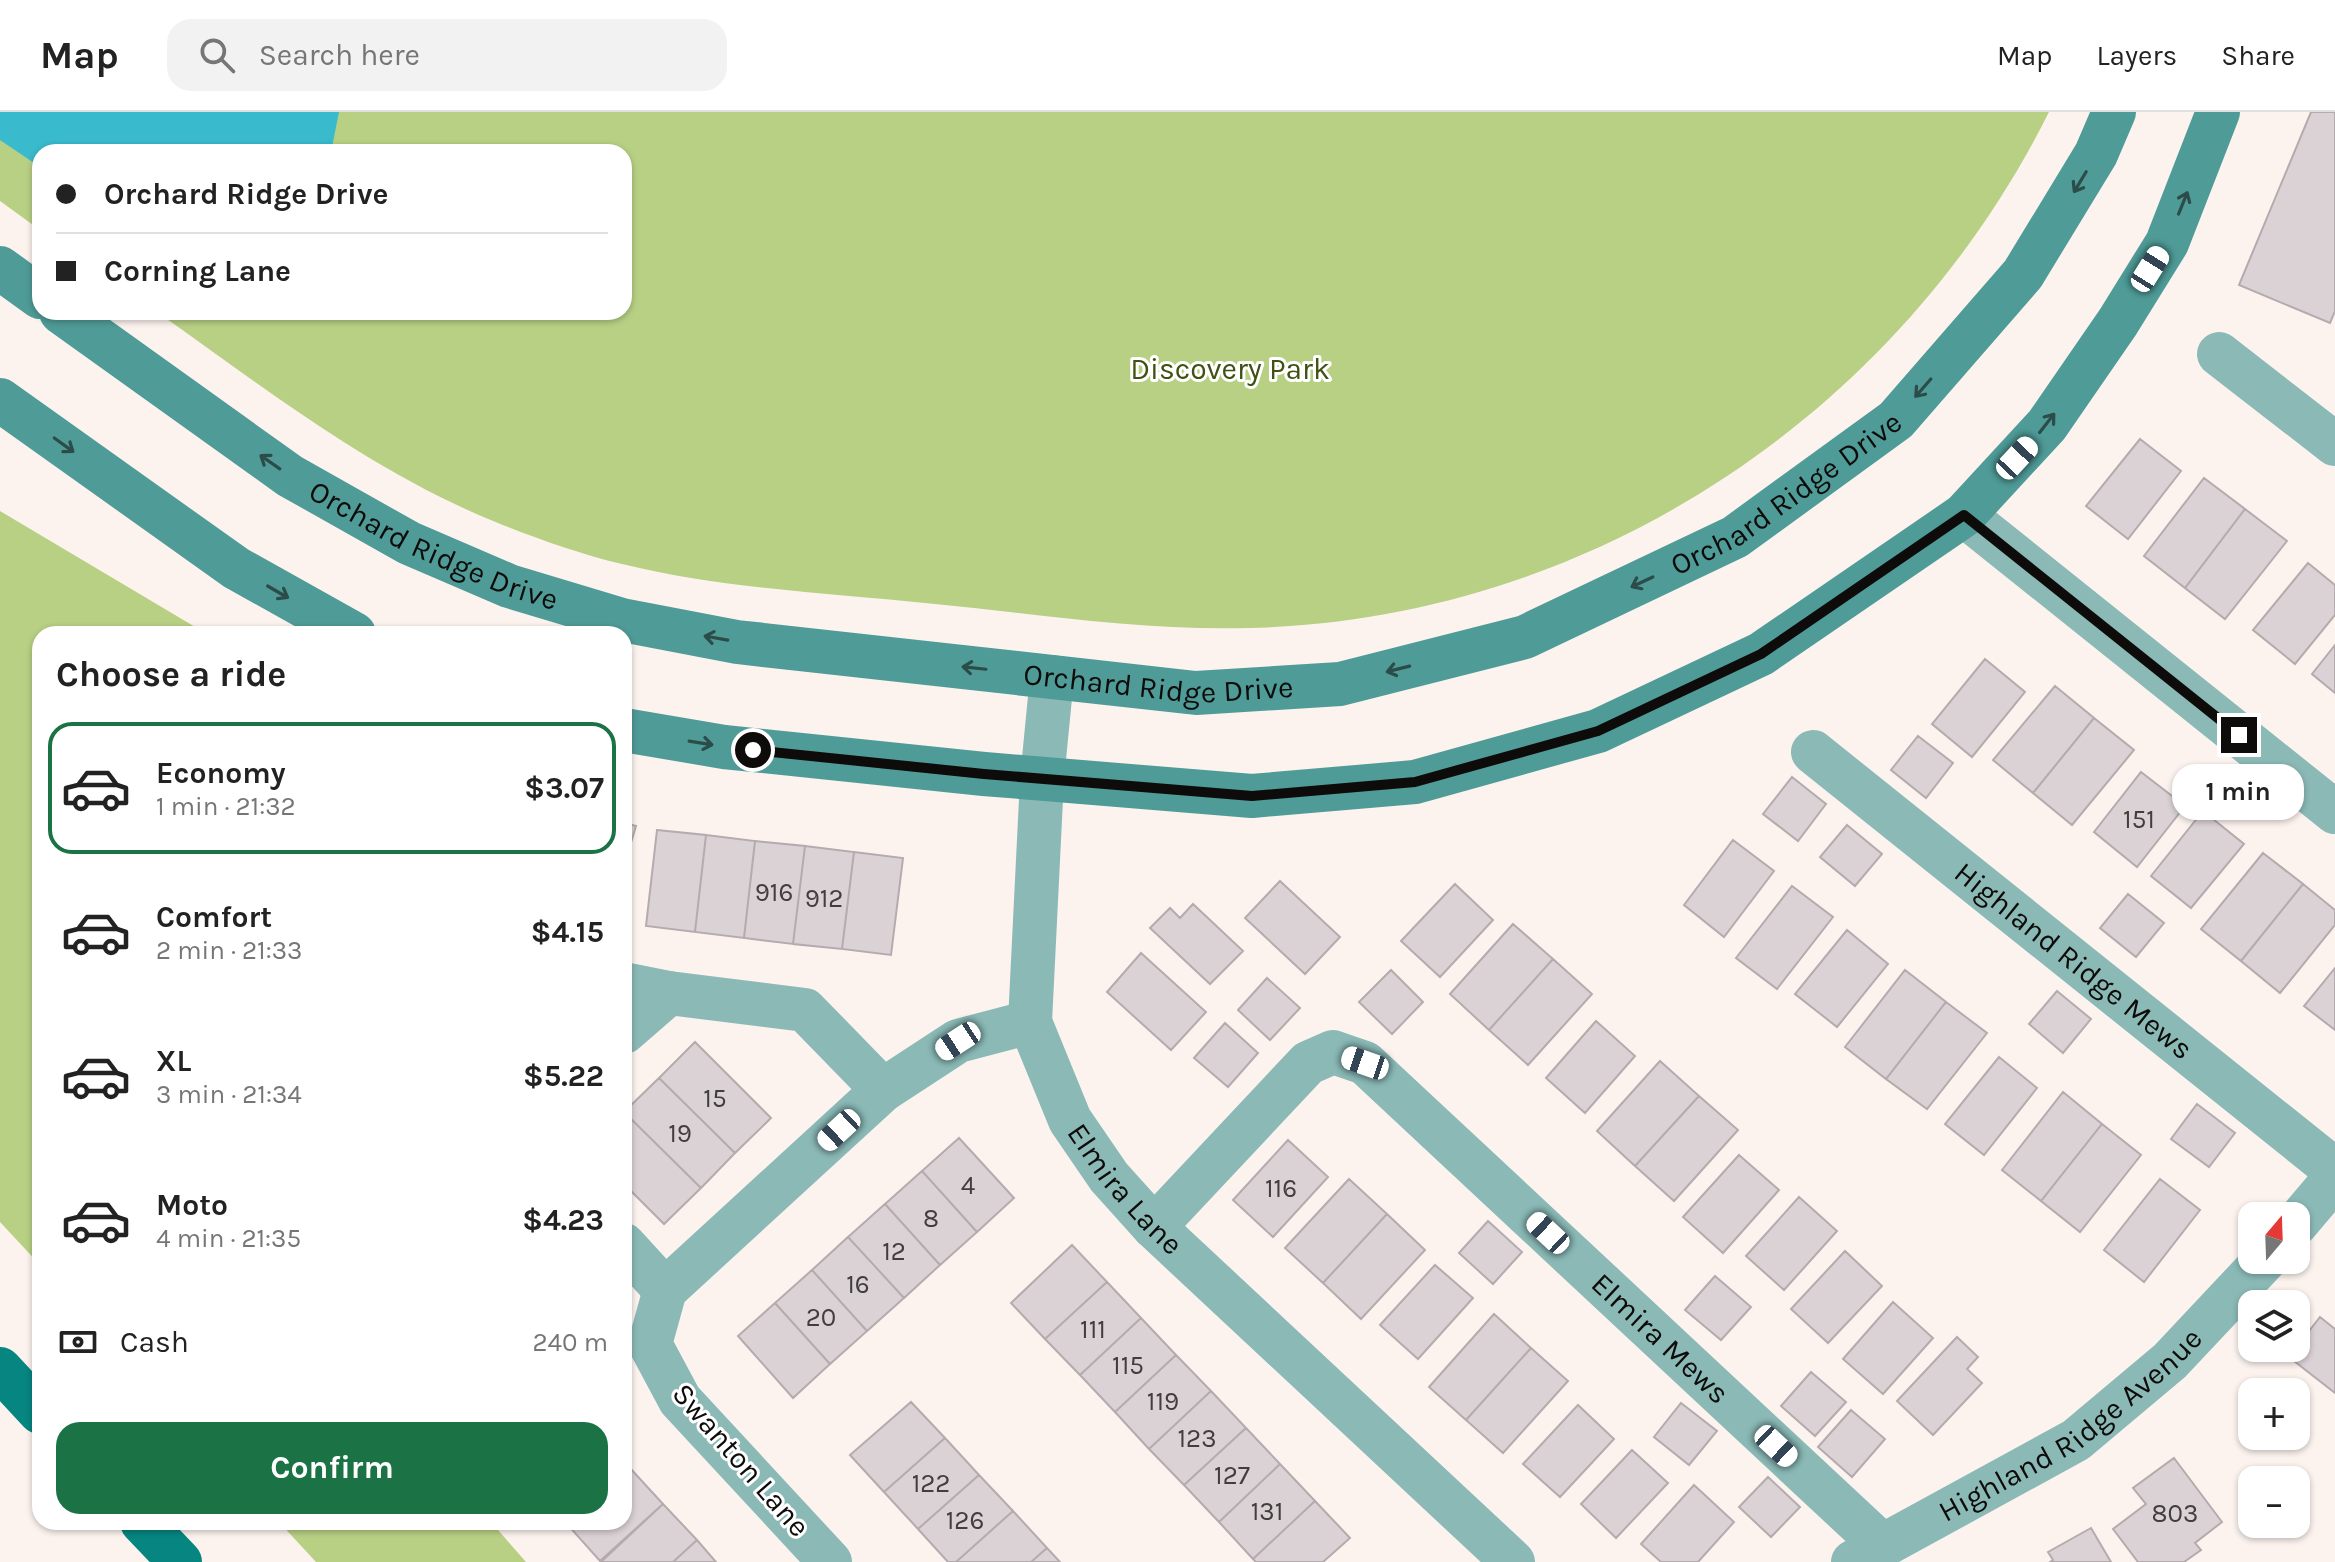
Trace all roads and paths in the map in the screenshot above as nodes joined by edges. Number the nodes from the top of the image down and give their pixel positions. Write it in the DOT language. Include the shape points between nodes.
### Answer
graph roads {
  1 [pos="2114,112"];
  2 [pos="2218,112"];
  3 [pos="0,268"];
  4 [pos="32,291"];
  5 [pos="72,320"];
  6 [pos="2219,354"];
  7 [pos="0,400"];
  8 [pos="2335,444"];
  9 [pos="1964,515"];
  10 [pos="340,626"];
  11 [pos="1052,677"];
  12 [pos="632,731"];
  13 [pos="1813,752"];
  14 [pos="1042,779"];
  15 [pos="2335,812"];
  16 [pos="632,986"];
  17 [pos="669,993"];
  18 [pos="1030,1022"];
  19 [pos="632,1025"];
  20 [pos="883,1090"];
  21 [pos="2335,1170"];
  22 [pos="2335,1178"];
  23 [pos="2310,1207"];
  24 [pos="1154,1227"];
  25 [pos="632,1254"];
  26 [pos="2252,1274"];
  27 [pos="665,1290"];
  28 [pos="0,1369"];
  29 [pos="32,1403"];
  30 [pos="150,1530"];
  31 [pos="1868,1554"];
  32 [pos="180,1562"];
  33 [pos="830,1562"];
  34 [pos="1513,1562"];
  1 -- 11 [label="street, Orchard Ridge Drive, one-way" via="2096,154 2023,274 1896,420 1735,537 1525,637 1340,684 1196,693"];
  9 -- 2 [label="street, one-way" via="2047,425 2118,322 2167,243"];
  3 -- 4 [label="street"];
  11 -- 5 [label="street, Orchard Ridge Drive, one-way" via="737,642 622,620 509,586 409,543 290,476"];
  6 -- 8 [label="street"];
  7 -- 10 [label="street, one-way" via="236,568"];
  9 -- 14 [label="street" via="1761,654 1571,739 1415,782 1252,796"];
  9 -- 15 [label="street"];
  11 -- 14 [label="street, Elmira Lane"];
  12 -- 14 [label="street, one-way" via="724,747"];
  13 -- 21 [label="street, Highland Ridge Mews"];
  14 -- 18 [label="street, Elmira Lane"];
  16 -- 17 [label="street"];
  17 -- 19 [label="street"];
  17 -- 20 [label="street" via="805,1010"];
  18 -- 20 [label="street" via="958,1041"];
  18 -- 24 [label="street, Elmira Lane" via="1070,1120 1109,1177"];
  20 -- 27 [label="street"];
  22 -- 23 [label="street"];
  24 -- 31 [label="street, Elmira Mews" via="1308,1063 1333,1052 1365,1063"];
  24 -- 34 [label="street, Elmira Lane"];
  25 -- 27 [label="street"];
  26 -- 31 [label="street, Highland Ridge Avenue" via="2170,1361 2076,1440"];
  27 -- 33 [label="street, Swanton Lane" via="650,1344 680,1400"];
  28 -- 29 [label="main road"];
  30 -- 32 [label="main road"];
}
